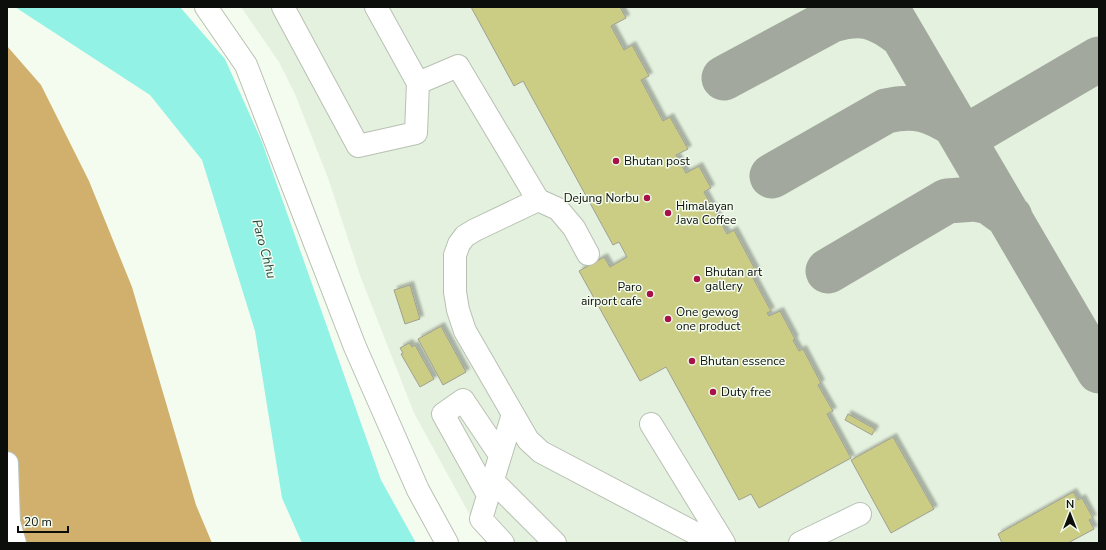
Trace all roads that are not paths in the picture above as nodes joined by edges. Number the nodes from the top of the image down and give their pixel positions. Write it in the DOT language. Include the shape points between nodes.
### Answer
graph roads {
  1 [pos="206,7"];
  2 [pos="283,7"];
  3 [pos="376,7"];
  4 [pos="418,83"];
  5 [pos="538,200"];
  6 [pos="588,254"];
  7 [pos="513,414"];
  8 [pos="651,424"];
  9 [pos="500,456"];
  10 [pos="7,463"];
  11 [pos="490,488"];
  12 [pos="860,514"];
  13 [pos="15,543"];
  14 [pos="447,543"];
  15 [pos="503,543"];
  16 [pos="554,543"];
  17 [pos="714,543"];
  18 [pos="724,543"];
  19 [pos="800,543"];
  1 -- 14 [label="street" via="246,65 355,347 418,490"];
  2 -- 4 [label="street" via="358,146 416,133"];
  3 -- 4 [label="street"];
  4 -- 5 [label="street" via="458,66"];
  5 -- 6 [label="street" via="558,209 566,230"];
  5 -- 7 [label="street" via="465,236 455,255 458,310 465,331"];
  7 -- 9 [label="street"];
  7 -- 17 [label="street" via="528,440 541,452"];
  8 -- 18 [label="street"];
  9 -- 11 [label="street"];
  9 -- 11 [label="street" via="463,400 443,414"];
  10 -- 13 [label="street" via="9,522"];
  11 -- 15 [label="street" via="481,520"];
  11 -- 16 [label="street"];
  12 -- 19 [label="street"];
}
